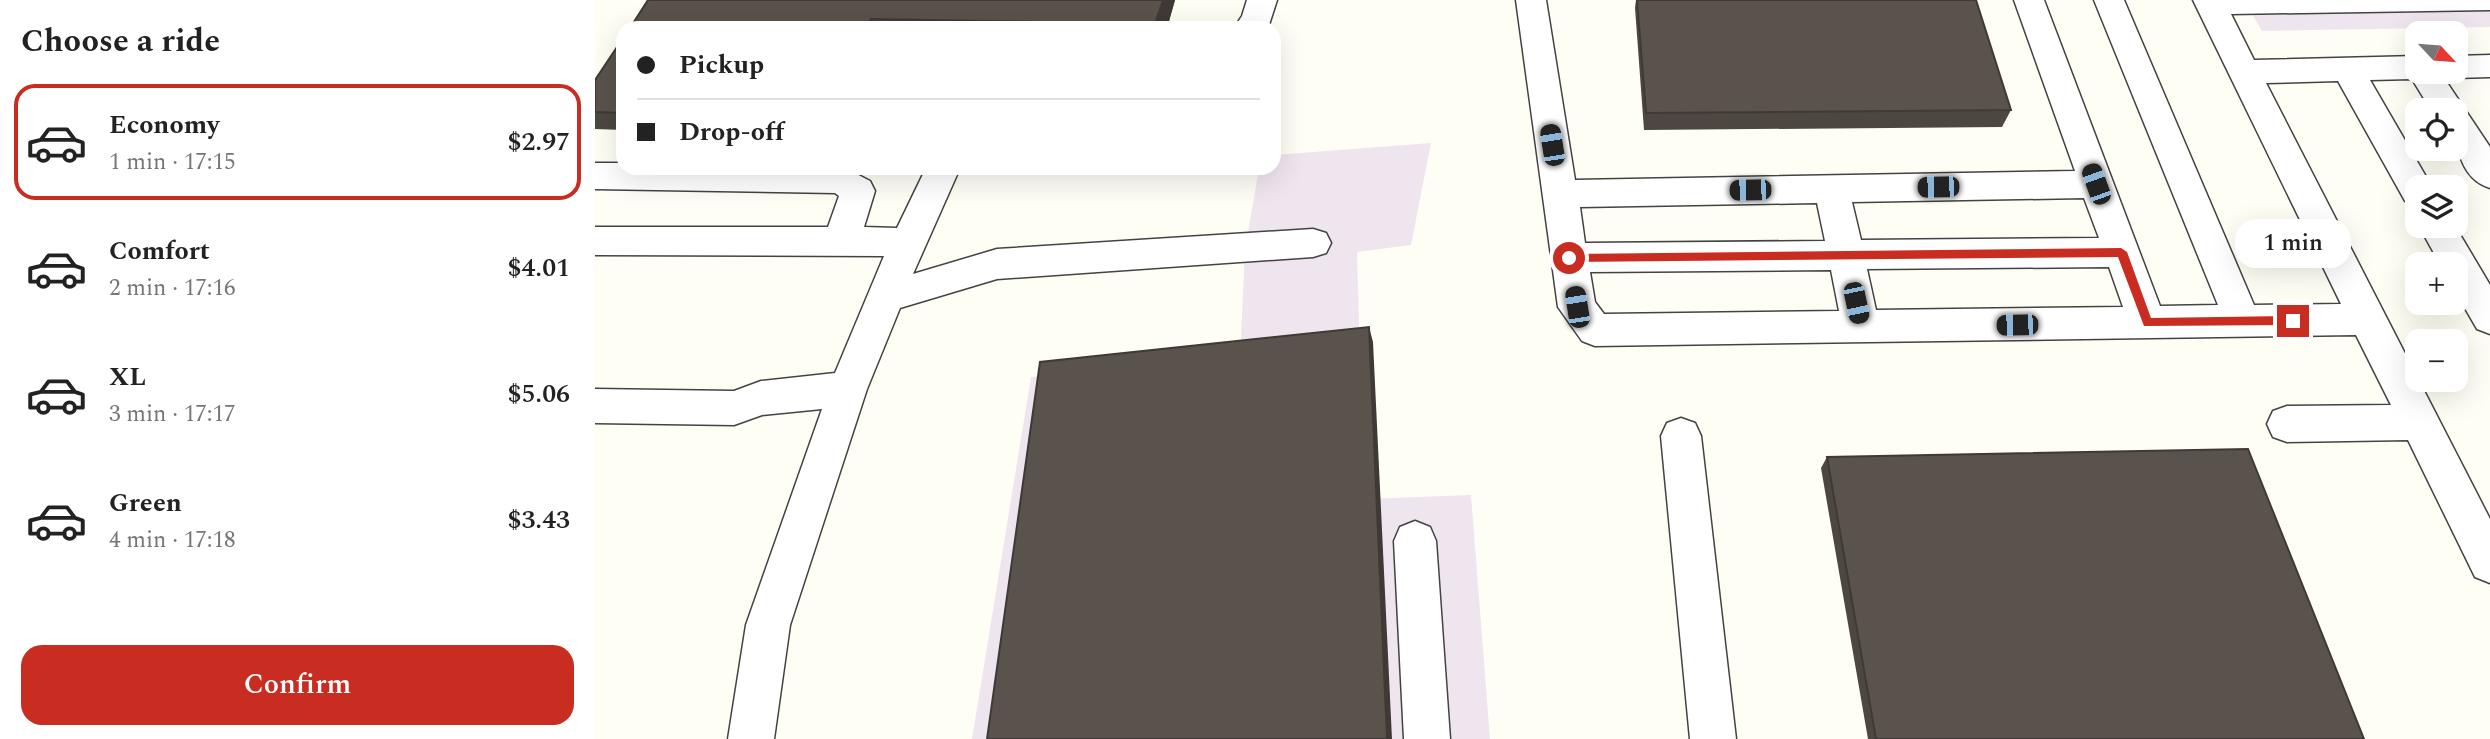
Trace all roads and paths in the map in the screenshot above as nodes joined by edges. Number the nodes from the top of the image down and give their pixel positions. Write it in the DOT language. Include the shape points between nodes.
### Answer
graph roads {
  1 [pos="1262,0"];
  2 [pos="1531,0"];
  3 [pos="2029,0"];
  4 [pos="2109,0"];
  5 [pos="2490,0"];
  6 [pos="2209,2"];
  7 [pos="1256,21"];
  8 [pos="2490,66"];
  9 [pos="2405,67"];
  10 [pos="2468,67"];
  11 [pos="2347,69"];
  12 [pos="2244,72"];
  13 [pos="2433,84"];
  14 [pos="2444,98"];
  15 [pos="2468,132"];
  16 [pos="940,175"];
  17 [pos="2408,175"];
  18 [pos="2490,175"];
  19 [pos="595,176"];
  20 [pos="2096,184"];
  21 [pos="1832,189"];
  22 [pos="1560,194"];
  23 [pos="2444,238"];
  24 [pos="595,241"];
  25 [pos="908,242"];
  26 [pos="841,243"];
  27 [pos="1313,243"];
  28 [pos="2121,252"];
  29 [pos="1845,255"];
  30 [pos="1569,258"];
  31 [pos="885,297"];
  32 [pos="2490,318"];
  33 [pos="2368,319"];
  34 [pos="2243,321"];
  35 [pos="2148,323"];
  36 [pos="1861,327"];
  37 [pos="848,389"];
  38 [pos="595,406"];
  39 [pos="2419,422"];
  40 [pos="2287,425"];
  41 [pos="1681,436"];
  42 [pos="1415,541"];
  43 [pos="2490,563"];
  44 [pos="751,739"];
  45 [pos="1427,739"];
  46 [pos="1713,739"];
  1 -- 7 [label="street"];
  2 -- 22 [label="street"];
  3 -- 20 [label="street"];
  4 -- 34 [label="street"];
  5 -- 6 [label="street"];
  6 -- 12 [label="street"];
  8 -- 10 [label="street"];
  9 -- 11 [label="street"];
  11 -- 12 [label="street"];
  11 -- 17 [label="street"];
  12 -- 33 [label="street"];
  13 -- 14 [label="street"];
  15 -- 18 [label="street"];
  16 -- 25 [label="street"];
  19 -- 26 [label="street" via="841,180 858,191"];
  20 -- 21 [label="street"];
  20 -- 28 [label="street"];
  21 -- 22 [label="street"];
  21 -- 29 [label="street"];
  22 -- 30 [label="street"];
  23 -- 32 [label="street"];
  24 -- 26 [label="street"];
  25 -- 26 [label="street"];
  25 -- 31 [label="street"];
  27 -- 31 [label="street" via="997,264"];
  28 -- 29 [label="street"];
  28 -- 35 [label="street"];
  29 -- 30 [label="street"];
  29 -- 36 [label="street"];
  30 -- 36 [label="street" via="1577,307 1595,330"];
  31 -- 37 [label="street"];
  33 -- 34 [label="street"];
  33 -- 39 [label="street"];
  34 -- 35 [label="street"];
  35 -- 36 [label="street"];
  37 -- 38 [label="street" via="761,398 734,408"];
  37 -- 44 [label="street" via="768,625"];
  39 -- 40 [label="street"];
  39 -- 43 [label="street"];
  41 -- 46 [label="street"];
  42 -- 45 [label="street"];
}
